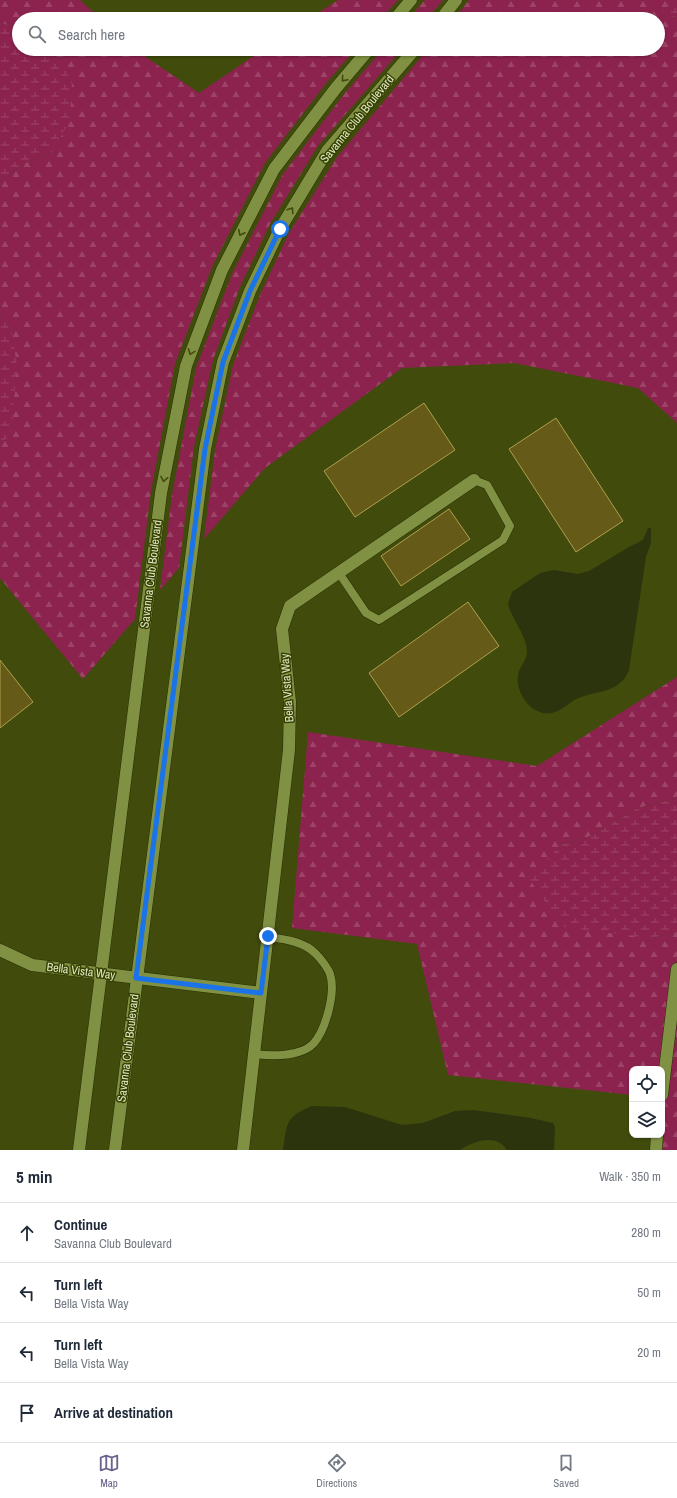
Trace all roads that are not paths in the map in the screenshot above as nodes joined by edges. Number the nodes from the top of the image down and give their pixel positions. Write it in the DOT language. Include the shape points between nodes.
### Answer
graph roads {
  1 [pos="411,0"];
  2 [pos="456,0"];
  3 [pos="401,12"];
  4 [pos="446,12"];
  5 [pos="363,56"];
  6 [pos="409,56"];
  7 [pos="474,480"];
  8 [pos="339,573"];
  9 [pos="268,936"];
  10 [pos="0,950"];
  11 [pos="677,969"];
  12 [pos="102,974"];
  13 [pos="136,978"];
  14 [pos="261,993"];
  15 [pos="254,1054"];
  16 [pos="665,1070"];
  17 [pos="657,1138"];
  18 [pos="79,1150"];
  19 [pos="115,1150"];
  20 [pos="243,1150"];
  21 [pos="656,1150"];
  1 -- 3 [label="street"];
  2 -- 4 [label="street"];
  5 -- 12 [label="street, Savanna Club Boulevard, one-way" via="274,169 222,270 186,366 161,493"];
  13 -- 6 [label="street, Savanna Club Boulevard, one-way" via="205,449 223,362 250,291 280,229 327,151"];
  7 -- 8 [label="street, Bella Vista Way"];
  7 -- 8 [label="lane" via="487,486 510,526 504,540 379,620 366,613"];
  8 -- 9 [label="street, Bella Vista Way" via="290,606 282,629 290,702 289,750"];
  9 -- 14 [label="street, Bella Vista Way"];
  9 -- 15 [label="lane" via="292,940 315,953 330,974 331,1000 325,1025 313,1044 294,1053"];
  10 -- 12 [label="street, Bella Vista Way" via="32,965"];
  11 -- 16 [label="street"];
  12 -- 13 [label="street, Bella Vista Way"];
  12 -- 18 [label="street, Savanna Club Boulevard"];
  13 -- 14 [label="street, Bella Vista Way"];
  13 -- 19 [label="street, Savanna Club Boulevard"];
  14 -- 15 [label="street, Bella Vista Way"];
  15 -- 20 [label="street, Bella Vista Way"];
  17 -- 21 [label="street"];
}
